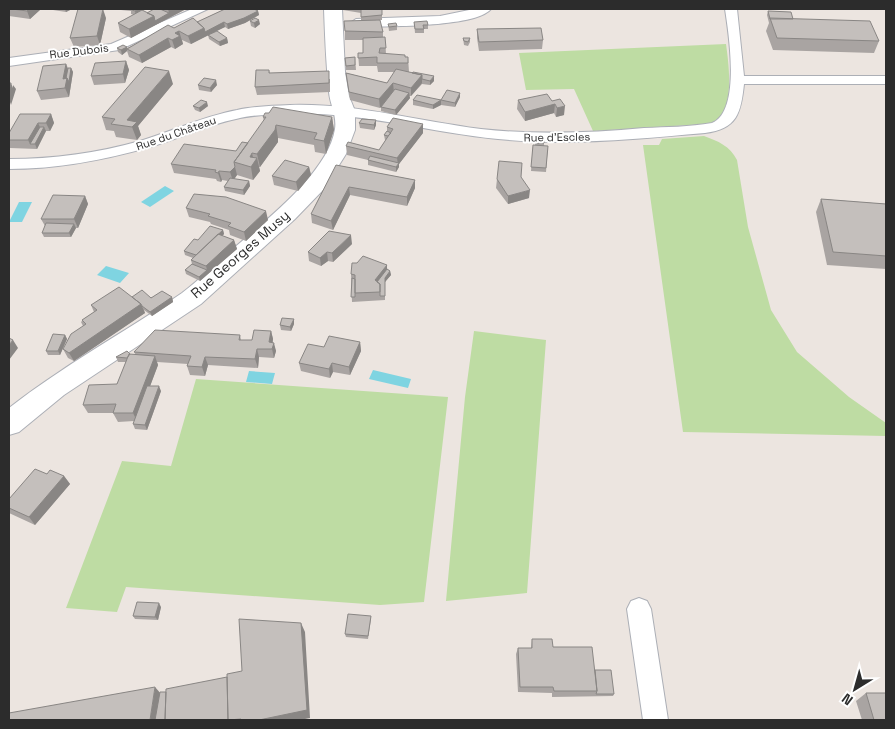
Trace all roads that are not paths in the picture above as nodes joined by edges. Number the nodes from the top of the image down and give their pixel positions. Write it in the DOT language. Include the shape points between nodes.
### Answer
graph roads {
  1 [pos="202,9"];
  2 [pos="485,9"];
  3 [pos="731,9"];
  4 [pos="334,17"];
  5 [pos="9,62"];
  6 [pos="737,80"];
  7 [pos="886,80"];
  8 [pos="345,111"];
  9 [pos="9,164"];
  10 [pos="9,424"];
  11 [pos="639,609"];
  12 [pos="656,720"];
  1 -- 5 [label="street, Rue Dubois" via="114,47"];
  2 -- 4 [label="street" via="453,18"];
  3 -- 6 [label="street, Rue d'Escles" via="736,34"];
  4 -- 8 [label="street, Rue Georges Musy" via="339,96"];
  6 -- 7 [label="street"];
  6 -- 8 [label="street, Rue d'Escles" via="734,106 728,119 718,126 697,130 518,137"];
  8 -- 9 [label="street, Rue du Château" via="237,113 103,156"];
  8 -- 10 [label="street, Rue Georges Musy" via="345,130 336,154 316,184 287,214 192,298 55,387"];
  11 -- 12 [label="street"];
}
